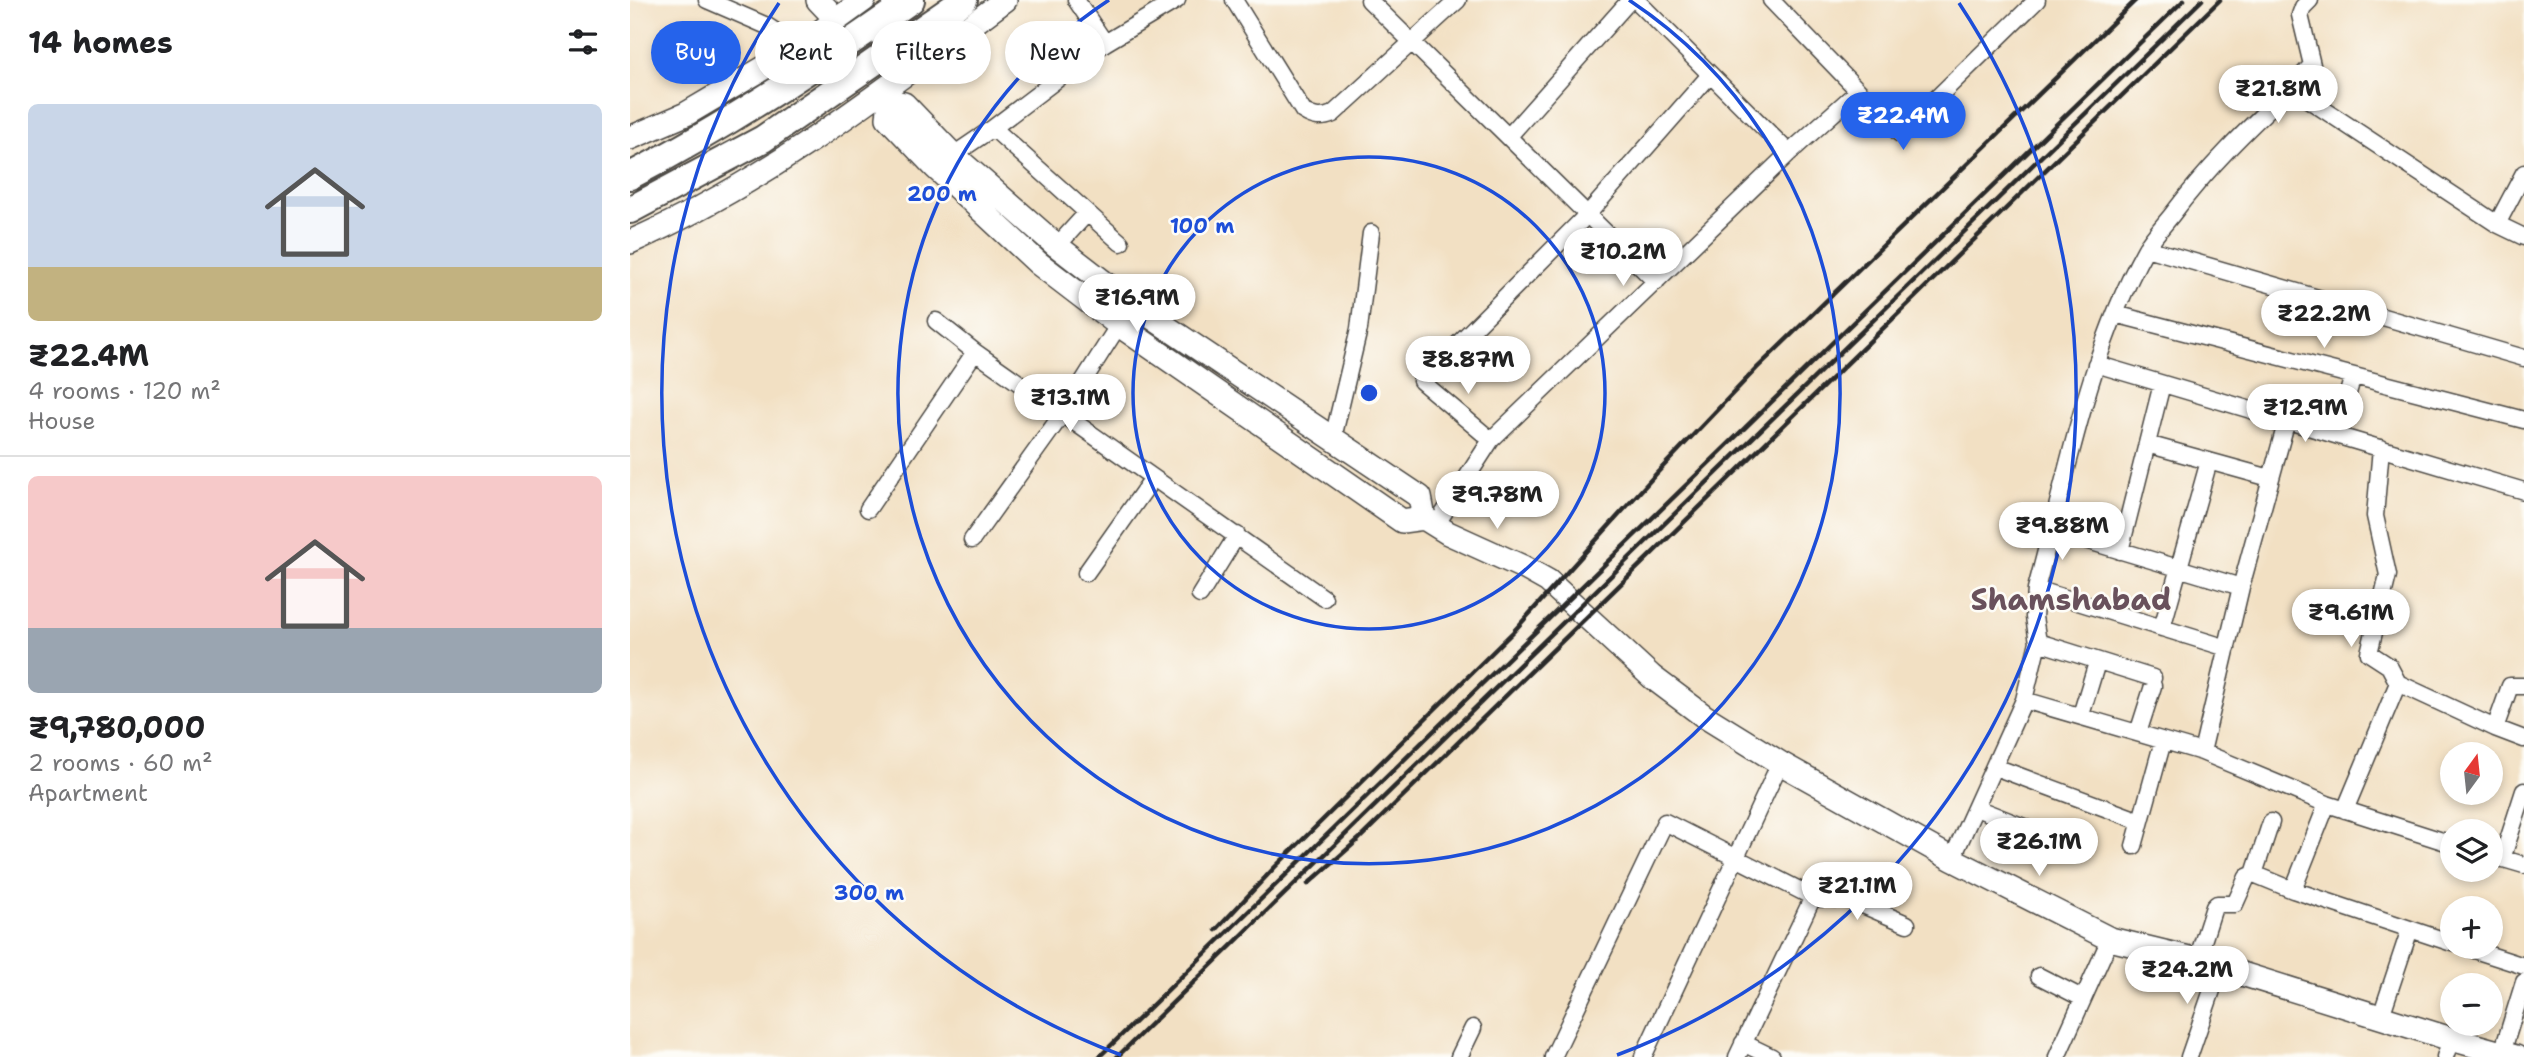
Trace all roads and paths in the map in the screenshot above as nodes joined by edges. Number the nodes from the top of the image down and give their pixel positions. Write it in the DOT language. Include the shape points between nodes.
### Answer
graph roads {
  1 [pos="708,0"];
  2 [pos="818,0"];
  3 [pos="864,0"];
  4 [pos="911,0"];
  5 [pos="964,0"];
  6 [pos="1005,0"];
  7 [pos="1076,0"];
  8 [pos="1177,0"];
  9 [pos="1234,0"];
  10 [pos="1369,0"];
  11 [pos="1458,0"];
  12 [pos="1630,0"];
  13 [pos="1636,0"];
  14 [pos="1772,0"];
  15 [pos="2037,0"];
  16 [pos="2310,0"];
  17 [pos="836,19"];
  18 [pos="756,21"];
  19 [pos="833,21"];
  20 [pos="1090,21"];
  21 [pos="1105,43"];
  22 [pos="1412,44"];
  23 [pos="755,73"];
  24 [pos="1710,75"];
  25 [pos="1051,84"];
  26 [pos="2291,88"];
  27 [pos="1858,91"];
  28 [pos="886,97"];
  29 [pos="993,128"];
  30 [pos="1508,136"];
  31 [pos="630,138"];
  32 [pos="1789,153"];
  33 [pos="944,161"];
  34 [pos="2524,173"];
  35 [pos="630,176"];
  36 [pos="630,210"];
  37 [pos="1087,213"];
  38 [pos="1587,215"];
  39 [pos="2497,224"];
  40 [pos="1371,233"];
  41 [pos="2524,237"];
  42 [pos="630,243"];
  43 [pos="1121,243"];
  44 [pos="1057,246"];
  45 [pos="2146,248"];
  46 [pos="1656,282"];
  47 [pos="1132,304"];
  48 [pos="2115,314"];
  49 [pos="936,321"];
  50 [pos="1119,325"];
  51 [pos="975,352"];
  52 [pos="2524,358"];
  53 [pos="2096,363"];
  54 [pos="2353,376"];
  55 [pos="2162,384"];
  56 [pos="1063,414"];
  57 [pos="2287,420"];
  58 [pos="2524,420"];
  59 [pos="2336,434"];
  60 [pos="1333,438"];
  61 [pos="1491,440"];
  62 [pos="2147,444"];
  63 [pos="2381,448"];
  64 [pos="2209,461"];
  65 [pos="1153,478"];
  66 [pos="2270,478"];
  67 [pos="2524,491"];
  68 [pos="868,509"];
  69 [pos="1430,522"];
  70 [pos="2052,530"];
  71 [pos="1237,535"];
  72 [pos="972,540"];
  73 [pos="2120,551"];
  74 [pos="2179,568"];
  75 [pos="1086,573"];
  76 [pos="2241,587"];
  77 [pos="2036,589"];
  78 [pos="1200,595"];
  79 [pos="1324,598"];
  80 [pos="2162,628"];
  81 [pos="2038,642"];
  82 [pos="2227,648"];
  83 [pos="2095,668"];
  84 [pos="2398,682"];
  85 [pos="2524,686"];
  86 [pos="2024,700"];
  87 [pos="2081,715"];
  88 [pos="2496,728"];
  89 [pos="2138,733"];
  90 [pos="2524,739"];
  91 [pos="2162,741"];
  92 [pos="2202,752"];
  93 [pos="1780,763"];
  94 [pos="1994,767"];
  95 [pos="2524,791"];
  96 [pos="2328,804"];
  97 [pos="1976,808"];
  98 [pos="2345,810"];
  99 [pos="2140,821"];
  100 [pos="2271,822"];
  101 [pos="2054,839"];
  102 [pos="2440,840"];
  103 [pos="2503,840"];
  104 [pos="2134,846"];
  105 [pos="1737,857"];
  106 [pos="1952,859"];
  107 [pos="2503,859"];
  108 [pos="2524,865"];
  109 [pos="2254,874"];
  110 [pos="2293,890"];
  111 [pos="1813,897"];
  112 [pos="1907,924"];
  113 [pos="2410,929"];
  114 [pos="2110,939"];
  115 [pos="2440,939"];
  116 [pos="2503,959"];
  117 [pos="2197,960"];
  118 [pos="2524,965"];
  119 [pos="2220,967"];
  120 [pos="2039,976"];
  121 [pos="2524,982"];
  122 [pos="2082,998"];
  123 [pos="2381,1016"];
  124 [pos="1473,1028"];
  125 [pos="2448,1048"];
  126 [pos="1740,1050"];
  127 [pos="2509,1055"];
  128 [pos="1459,1057"];
  129 [pos="1553,1057"];
  130 [pos="1643,1057"];
  131 [pos="1772,1057"];
  132 [pos="2057,1057"];
  133 [pos="2189,1057"];
  1 -- 18 [label="street"];
  2 -- 17 [label="main road"];
  3 -- 17 [label="main road"];
  4 -- 35 [label="highway" via="754,106"];
  5 -- 36 [label="highway" via="763,139"];
  6 -- 28 [label="main road"];
  7 -- 20 [label="street"];
  8 -- 21 [label="street"];
  9 -- 22 [label="street" via="1303,111 1311,116 1333,114"];
  10 -- 22 [label="street"];
  11 -- 22 [label="street"];
  12 -- 30 [label="street"];
  13 -- 24 [label="street"];
  14 -- 27 [label="street"];
  15 -- 27 [label="street" via="1900,134"];
  16 -- 26 [label="street" via="2300,15 2312,65"];
  17 -- 19 [label="main road"];
  22 -- 30 [label="street"];
  23 -- 31 [label="main road" via="685,114"];
  24 -- 32 [label="street"];
  24 -- 38 [label="street"];
  25 -- 29 [label="street"];
  26 -- 39 [label="street"];
  26 -- 45 [label="street" via="2239,136"];
  27 -- 32 [label="street"];
  28 -- 33 [label="main road" via="904,104"];
  28 -- 42 [label="main road" via="676,223"];
  29 -- 33 [label="street"];
  29 -- 37 [label="street"];
  30 -- 38 [label="street"];
  32 -- 46 [label="street"];
  33 -- 44 [label="main road"];
  33 -- 50 [label="main road" via="1038,263"];
  34 -- 39 [label="street"];
  37 -- 43 [label="street"];
  37 -- 44 [label="street"];
  38 -- 46 [label="street"];
  38 -- 61 [label="street" via="1421,381"];
  39 -- 41 [label="street"];
  40 -- 60 [label="street" via="1359,329"];
  44 -- 47 [label="main road"];
  45 -- 48 [label="street"];
  45 -- 52 [label="street"];
  46 -- 61 [label="street"];
  47 -- 50 [label="street"];
  47 -- 60 [label="main road"];
  48 -- 53 [label="street"];
  48 -- 54 [label="street"];
  49 -- 51 [label="street"];
  50 -- 56 [label="street"];
  50 -- 69 [label="main road" via="1402,521"];
  51 -- 56 [label="street"];
  51 -- 68 [label="street"];
  53 -- 55 [label="street"];
  53 -- 70 [label="street"];
  54 -- 58 [label="street"];
  54 -- 59 [label="street"];
  55 -- 57 [label="street"];
  55 -- 62 [label="street"];
  56 -- 65 [label="street"];
  56 -- 72 [label="street"];
  57 -- 59 [label="street"];
  57 -- 66 [label="street"];
  59 -- 63 [label="street"];
  60 -- 69 [label="main road" via="1420,496"];
  61 -- 69 [label="street"];
  62 -- 64 [label="street"];
  62 -- 73 [label="street"];
  63 -- 67 [label="street"];
  63 -- 84 [label="street" via="2375,516 2388,575 2368,653 2389,666"];
  64 -- 66 [label="street"];
  64 -- 74 [label="street"];
  65 -- 71 [label="street"];
  65 -- 75 [label="street"];
  66 -- 76 [label="street"];
  69 -- 93 [label="main road" via="1548,581 1652,677"];
  70 -- 73 [label="street"];
  70 -- 77 [label="street"];
  71 -- 78 [label="street"];
  71 -- 79 [label="street"];
  73 -- 74 [label="street"];
  74 -- 76 [label="street"];
  74 -- 80 [label="street"];
  76 -- 82 [label="street"];
  77 -- 80 [label="street"];
  77 -- 81 [label="street"];
  80 -- 82 [label="street"];
  81 -- 86 [label="street"];
  81 -- 89 [label="street" via="2153,682"];
  82 -- 92 [label="street"];
  83 -- 87 [label="street"];
  84 -- 88 [label="street"];
  84 -- 98 [label="street"];
  85 -- 88 [label="street" via="2510,686"];
  86 -- 87 [label="street"];
  86 -- 94 [label="street"];
  87 -- 89 [label="street"];
  88 -- 90 [label="street"];
  89 -- 91 [label="street"];
  91 -- 92 [label="street"];
  91 -- 99 [label="street"];
  92 -- 96 [label="street"];
  93 -- 105 [label="street"];
  93 -- 106 [label="main road"];
  94 -- 97 [label="street"];
  94 -- 99 [label="street"];
  95 -- 103 [label="street"];
  96 -- 98 [label="street"];
  96 -- 110 [label="street"];
  97 -- 101 [label="street"];
  97 -- 106 [label="street"];
  98 -- 102 [label="street"];
  99 -- 104 [label="street"];
  100 -- 109 [label="street"];
  105 -- 111 [label="street"];
  105 -- 129 [label="street" via="1665,822"];
  105 -- 130 [label="street"];
  106 -- 114 [label="main road"];
  107 -- 108 [label="street"];
  109 -- 110 [label="street"];
  109 -- 117 [label="street" via="2247,877 2235,905 2214,907"];
  110 -- 113 [label="street"];
  111 -- 112 [label="street" via="1852,900"];
  111 -- 126 [label="street"];
  113 -- 115 [label="street"];
  113 -- 123 [label="street"];
  114 -- 117 [label="main road"];
  114 -- 122 [label="street"];
  116 -- 118 [label="street"];
  117 -- 119 [label="main road"];
  119 -- 123 [label="main road"];
  119 -- 133 [label="street"];
  120 -- 122 [label="street"];
  121 -- 127 [label="street"];
  122 -- 132 [label="street"];
  123 -- 125 [label="main road"];
  124 -- 128 [label="street"];
  125 -- 127 [label="main road"];
  126 -- 131 [label="street"];
}
